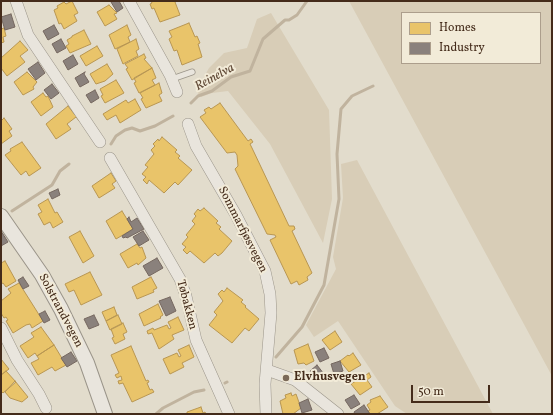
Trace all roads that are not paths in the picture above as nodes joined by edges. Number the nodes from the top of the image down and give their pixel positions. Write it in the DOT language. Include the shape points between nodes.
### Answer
graph roads {
  1 [pos="16,1"];
  2 [pos="129,1"];
  3 [pos="192,72"];
  4 [pos="172,79"];
  5 [pos="177,92"];
  6 [pos="188,124"];
  7 [pos="100,142"];
  8 [pos="110,158"];
  9 [pos="1,216"];
  10 [pos="1,328"];
  11 [pos="267,370"];
  12 [pos="46,408"];
  13 [pos="105,414"];
  14 [pos="229,414"];
  15 [pos="266,414"];
  16 [pos="338,414"];
  1 -- 7 [label="street" via="28,35"];
  2 -- 4 [label="street"];
  3 -- 4 [label="lane"];
  4 -- 5 [label="street"];
  6 -- 11 [label="street, Sommarfjøsvegen" via="196,146 265,271 271,313"];
  8 -- 14 [label="street, Tøbakken" via="180,279 196,340"];
  9 -- 13 [label="street, Solstrandvegen" via="42,275 61,309 87,363"];
  10 -- 12 [label="street"];
  11 -- 15 [label="street, Sommarfjøsvegen"];
  11 -- 16 [label="street" via="295,380"];
}
